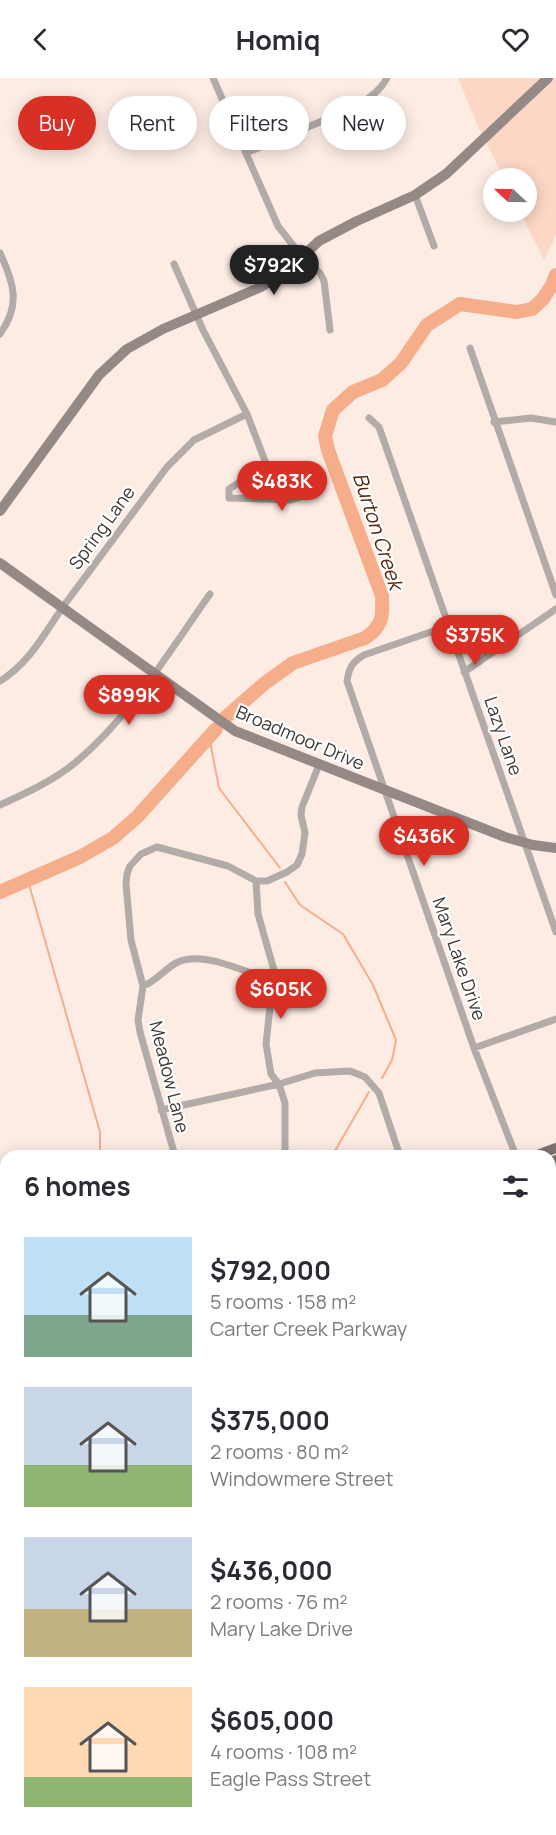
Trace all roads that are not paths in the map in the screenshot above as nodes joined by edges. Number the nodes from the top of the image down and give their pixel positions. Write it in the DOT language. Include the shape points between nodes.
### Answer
graph roads {
  1 [pos="213,78"];
  2 [pos="387,78"];
  3 [pos="548,78"];
  4 [pos="246,153"];
  5 [pos="416,195"];
  6 [pos="434,246"];
  7 [pos="0,253"];
  8 [pos="302,257"];
  9 [pos="174,264"];
  10 [pos="198,315"];
  11 [pos="330,330"];
  12 [pos="0,334"];
  13 [pos="470,348"];
  14 [pos="247,414"];
  15 [pos="369,418"];
  16 [pos="494,422"];
  17 [pos="556,422"];
  18 [pos="270,474"];
  19 [pos="0,511"];
  20 [pos="0,563"];
  21 [pos="210,594"];
  22 [pos="556,595"];
  23 [pos="62,608"];
  24 [pos="556,609"];
  25 [pos="448,626"];
  26 [pos="464,672"];
  27 [pos="153,673"];
  28 [pos="0,681"];
  29 [pos="319,765"];
  30 [pos="384,790"];
  31 [pos="0,805"];
  32 [pos="524,843"];
  33 [pos="556,848"];
  34 [pos="256,881"];
  35 [pos="556,932"];
  36 [pos="274,981"];
  37 [pos="143,986"];
  38 [pos="556,1019"];
  39 [pos="474,1048"];
  40 [pos="279,1084"];
  41 [pos="162,1110"];
  42 [pos="173,1150"];
  43 [pos="285,1150"];
  44 [pos="398,1150"];
  45 [pos="514,1150"];
  1 -- 4 [label="street"];
  2 -- 4 [label="street" via="370,98 358,105"];
  3 -- 5 [label="street" via="446,174"];
  4 -- 8 [label="street" via="278,226"];
  5 -- 6 [label="street"];
  5 -- 8 [label="street" via="336,231"];
  7 -- 12 [label="street" via="13,286 14,301"];
  8 -- 10 [label="street" via="261,287"];
  8 -- 11 [label="street" via="324,280"];
  9 -- 10 [label="street"];
  10 -- 14 [label="street"];
  10 -- 19 [label="street" via="143,339 113,360"];
  13 -- 16 [label="street"];
  14 -- 18 [label="street"];
  14 -- 23 [label="street, Spring Lane" via="194,440 179,453"];
  15 -- 25 [label="street, Lazy Lane" via="379,427"];
  16 -- 17 [label="street" via="531,418"];
  16 -- 22 [label="street"];
  18 -- 18 [label="street" via="238,482 229,489 229,498 291,500 319,489 310,467"];
  20 -- 23 [label="street, Broadmoor Drive"];
  21 -- 27 [label="street"];
  23 -- 27 [label="street, Broadmoor Drive"];
  23 -- 28 [label="street, Spring Lane" via="32,653 14,673"];
  24 -- 26 [label="street"];
  25 -- 26 [label="street, Lazy Lane"];
  25 -- 30 [label="street, Mary Lake Drive" via="364,655 348,670 346,681"];
  26 -- 32 [label="street, Lazy Lane"];
  27 -- 29 [label="street, Broadmoor Drive" via="235,731"];
  27 -- 31 [label="street" via="115,724 76,762 37,788"];
  29 -- 30 [label="street, Broadmoor Drive"];
  29 -- 34 [label="street" via="302,807 304,846 297,865 277,878"];
  30 -- 32 [label="street, Broadmoor Drive"];
  30 -- 39 [label="street, Mary Lake Drive"];
  32 -- 33 [label="street, Broadmoor Drive"];
  32 -- 35 [label="street, Lazy Lane"];
  34 -- 36 [label="street" via="258,914"];
  34 -- 37 [label="street, Meadow Lane" via="228,866 164,848 149,850 136,858 126,884 131,940"];
  36 -- 37 [label="street" via="228,964 191,959 178,962"];
  36 -- 40 [label="street" via="266,1044 271,1074"];
  37 -- 41 [label="street, Meadow Lane" via="138,1020"];
  38 -- 39 [label="street"];
  39 -- 45 [label="street, Mary Lake Drive"];
  40 -- 41 [label="street"];
  40 -- 43 [label="street" via="285,1103"];
  40 -- 44 [label="street" via="333,1071 350,1071 365,1077 379,1093"];
  41 -- 42 [label="street, Meadow Lane"];
}
